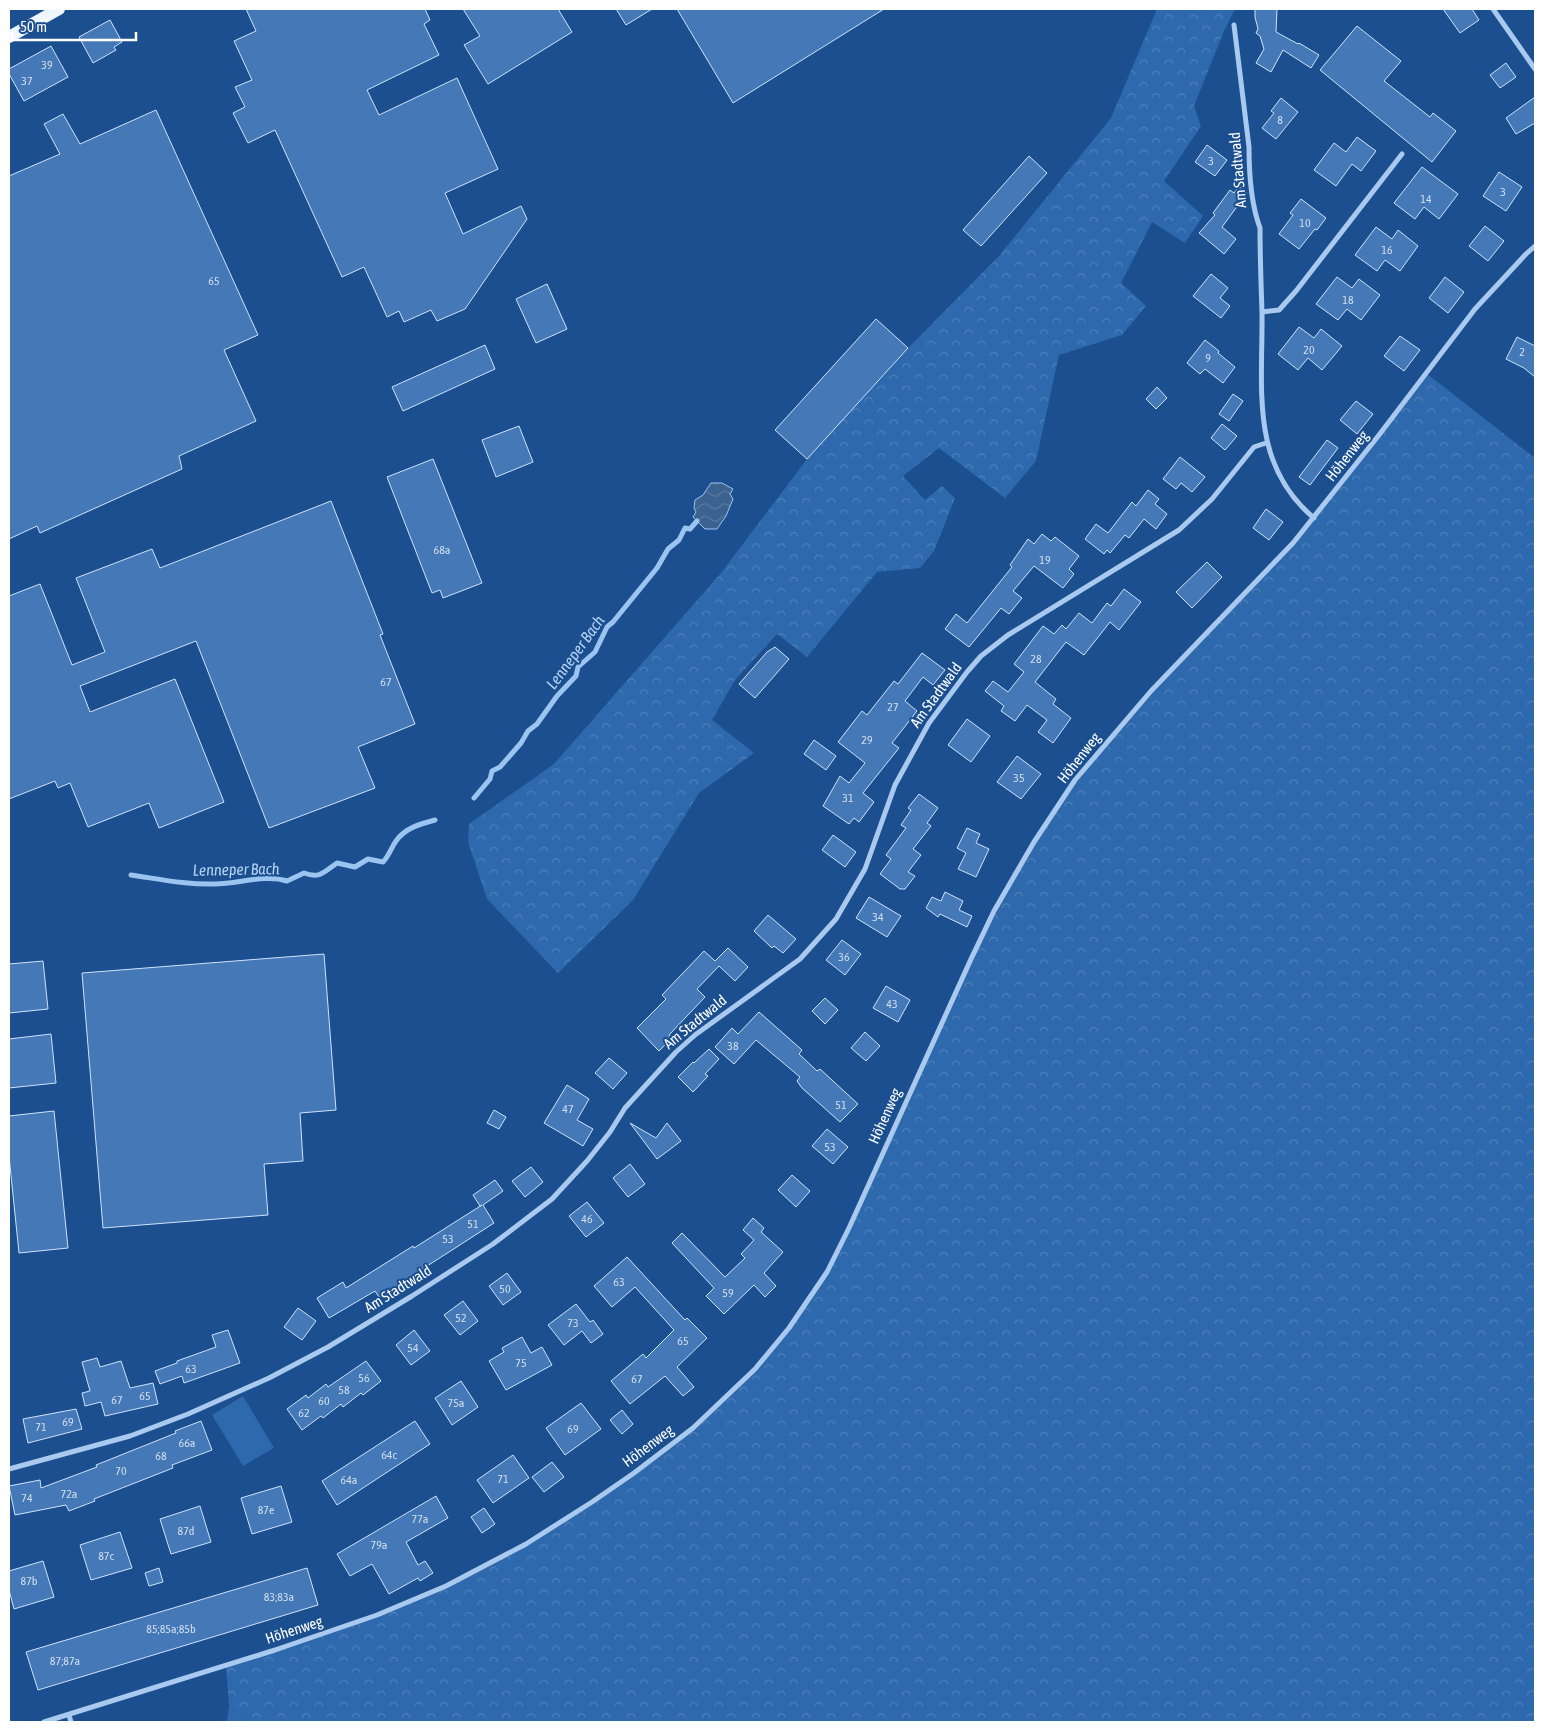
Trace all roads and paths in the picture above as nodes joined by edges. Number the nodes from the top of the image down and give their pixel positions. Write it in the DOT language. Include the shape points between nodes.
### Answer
graph roads {
  1 [pos="59,9"];
  2 [pos="1493,9"];
  3 [pos="1234,25"];
  4 [pos="9,37"];
  5 [pos="1535,69"];
  6 [pos="1402,154"];
  7 [pos="1535,246"];
  8 [pos="1262,312"];
  9 [pos="1266,443"];
  10 [pos="1314,518"];
  11 [pos="9,1469"];
  12 [pos="69,1715"];
  13 [pos="44,1722"];
  14 [pos="71,1722"];
  1 -- 4 [label="main road"];
  2 -- 5 [label="street"];
  3 -- 8 [label="street, Am Stadtwald" via="1255,216 1260,228"];
  6 -- 8 [label="street" via="1296,291 1279,310"];
  7 -- 10 [label="street, Höhenweg" via="1475,309"];
  8 -- 9 [label="street, Am Stadtwald" via="1262,412"];
  9 -- 10 [label="street, Am Stadtwald" via="1286,487"];
  9 -- 11 [label="street, Am Stadtwald" via="1254,447 1212,499 1179,530 1008,634 976,661 942,704 916,745 895,784 865,869 826,932 800,959 676,1052 625,1108 587,1161 552,1199 493,1244 412,1296 328,1348 269,1378 130,1436"];
  10 -- 12 [label="street, Höhenweg" via="1151,691 1075,780 994,911 827,1272 789,1328 755,1369 714,1409 592,1502 526,1544 446,1586 321,1635"];
  12 -- 13 [label="street, Höhenweg"];
  12 -- 14 [label="street"];
}
